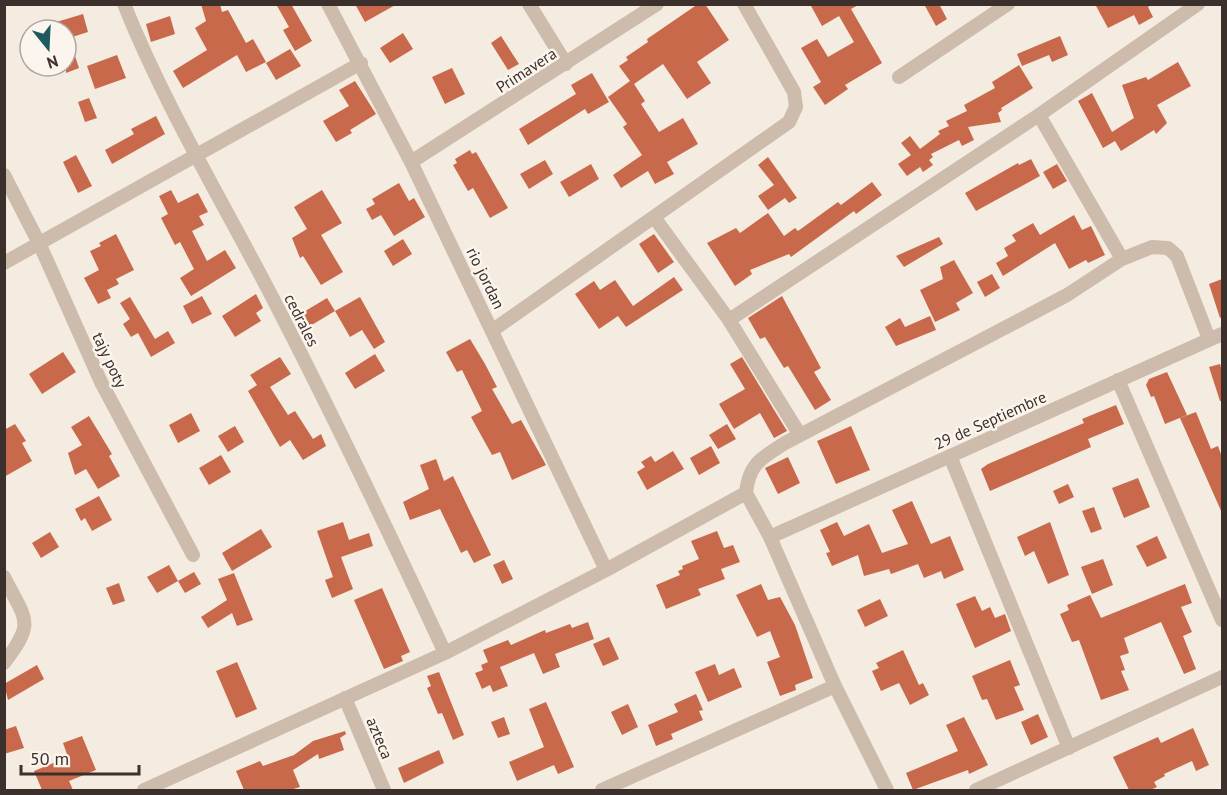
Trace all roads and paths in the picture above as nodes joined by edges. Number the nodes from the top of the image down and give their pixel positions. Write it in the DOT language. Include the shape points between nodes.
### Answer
graph roads {
  1 [pos="124,4"];
  2 [pos="328,4"];
  3 [pos="529,4"];
  4 [pos="657,4"];
  5 [pos="744,4"];
  6 [pos="1008,4"];
  7 [pos="1198,4"];
  8 [pos="361,63"];
  9 [pos="566,63"];
  10 [pos="899,77"];
  11 [pos="1040,115"];
  12 [pos="196,156"];
  13 [pos="411,162"];
  14 [pos="4,175"];
  15 [pos="654,217"];
  16 [pos="40,244"];
  17 [pos="1122,259"];
  18 [pos="4,263"];
  19 [pos="729,320"];
  20 [pos="493,330"];
  21 [pos="1216,337"];
  22 [pos="1118,380"];
  23 [pos="800,435"];
  24 [pos="950,456"];
  25 [pos="746,493"];
  26 [pos="770,537"];
  27 [pos="193,555"];
  28 [pos="606,570"];
  29 [pos="4,577"];
  30 [pos="1222,620"];
  31 [pos="445,653"];
  32 [pos="4,663"];
  33 [pos="1222,677"];
  34 [pos="835,686"];
  35 [pos="345,698"];
  36 [pos="1069,748"];
  37 [pos="144,790"];
  38 [pos="384,790"];
  39 [pos="602,790"];
  40 [pos="887,790"];
  41 [pos="976,790"];
  1 -- 12 [label="street, cedrales" via="142,50"];
  2 -- 8 [label="street, rio jordan"];
  3 -- 9 [label="street"];
  4 -- 9 [label="street, Primavera"];
  5 -- 15 [label="street" via="794,92 796,107 789,122"];
  6 -- 10 [label="street"];
  7 -- 11 [label="street"];
  8 -- 12 [label="street"];
  8 -- 13 [label="street, rio jordan"];
  9 -- 13 [label="street, Primavera"];
  11 -- 17 [label="street"];
  11 -- 19 [label="street"];
  12 -- 16 [label="street"];
  12 -- 31 [label="street, cedrales" via="381,515"];
  13 -- 20 [label="street, rio jordan"];
  14 -- 16 [label="street, tajy poty"];
  15 -- 19 [label="street"];
  15 -- 20 [label="street"];
  16 -- 18 [label="street"];
  16 -- 27 [label="street, tajy poty" via="101,382"];
  17 -- 21 [label="street" via="1152,247 1168,248 1177,256"];
  17 -- 23 [label="street" via="1067,295"];
  19 -- 23 [label="street"];
  20 -- 28 [label="street, rio jordan"];
  21 -- 22 [label="street, 29 de Septiembre"];
  22 -- 24 [label="street, 29 de Septiembre"];
  22 -- 30 [label="street"];
  23 -- 25 [label="street" via="756,462 747,479"];
  24 -- 26 [label="street, 29 de Septiembre"];
  24 -- 36 [label="street"];
  25 -- 26 [label="street"];
  25 -- 28 [label="street"];
  26 -- 34 [label="street"];
  28 -- 31 [label="street"];
  29 -- 32 [label="street" via="25,619 26,630"];
  31 -- 35 [label="street"];
  33 -- 36 [label="street"];
  34 -- 39 [label="street"];
  34 -- 40 [label="street"];
  35 -- 37 [label="street"];
  35 -- 38 [label="street, azteca"];
  36 -- 41 [label="street"];
}
